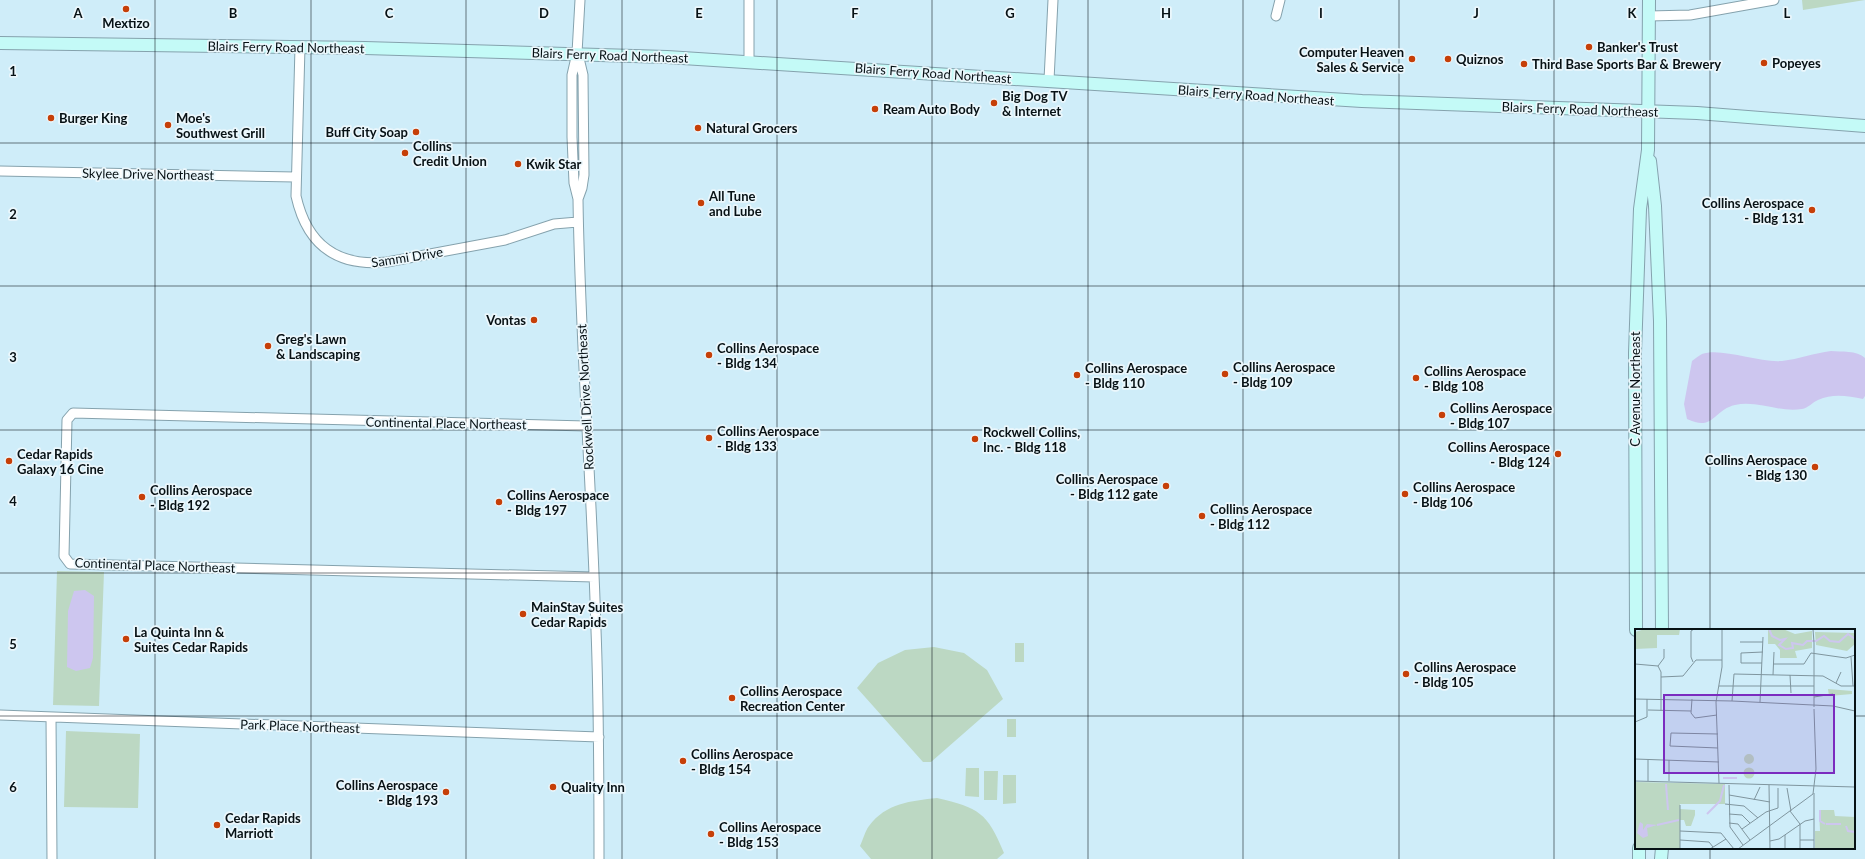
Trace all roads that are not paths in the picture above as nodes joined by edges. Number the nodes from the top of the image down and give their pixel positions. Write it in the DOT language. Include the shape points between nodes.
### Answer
graph roads {
  1 [pos="580,0"];
  2 [pos="749,0"];
  3 [pos="1053,0"];
  4 [pos="1280,0"];
  5 [pos="1649,0"];
  6 [pos="1774,0"];
  7 [pos="1276,16"];
  8 [pos="1649,16"];
  9 [pos="0,43"];
  10 [pos="300,47"];
  11 [pos="577,53"];
  12 [pos="749,61"];
  13 [pos="1049,80"];
  14 [pos="1648,111"];
  15 [pos="1865,126"];
  16 [pos="1648,150"];
  17 [pos="0,171"];
  18 [pos="295,177"];
  19 [pos="578,222"];
  20 [pos="586,426"];
  21 [pos="594,577"];
  22 [pos="1636,629"];
  23 [pos="1662,629"];
  24 [pos="0,715"];
  25 [pos="51,717"];
  26 [pos="599,737"];
  27 [pos="1662,849"];
  28 [pos="52,859"];
  29 [pos="599,859"];
  30 [pos="1661,859"];
  1 -- 11 [label="street, Rockwell Drive Northeast"];
  2 -- 12 [label="street"];
  3 -- 13 [label="street"];
  4 -- 7 [label="street"];
  5 -- 8 [label="main road, C Avenue Northeast"];
  6 -- 8 [label="street" via="1690,15"];
  8 -- 14 [label="main road, C Avenue Northeast"];
  9 -- 10 [label="main road, Blairs Ferry Road Northeast"];
  10 -- 11 [label="main road, Blairs Ferry Road Northeast"];
  10 -- 18 [label="street, Sammi Drive"];
  11 -- 12 [label="main road, Blairs Ferry Road Northeast"];
  11 -- 19 [label="street, Rockwell Drive Northeast" via="583,75 584,175 578,199"];
  12 -- 13 [label="main road, Blairs Ferry Road Northeast"];
  13 -- 14 [label="main road, Blairs Ferry Road Northeast" via="1354,101"];
  14 -- 15 [label="main road, Blairs Ferry Road Northeast"];
  14 -- 16 [label="main road, C Avenue Northeast"];
  16 -- 22 [label="main road, C Avenue Northeast" via="1640,209 1635,353"];
  16 -- 23 [label="main road, C Avenue Northeast" via="1655,206 1660,314"];
  17 -- 18 [label="street, Skylee Drive Northeast"];
  18 -- 19 [label="street, Sammi Drive" via="296,196 307,229 319,243 333,253 350,261 368,264 505,240 554,224"];
  19 -- 20 [label="street, Rockwell Drive Northeast"];
  20 -- 21 [label="street, Rockwell Drive Northeast"];
  20 -- 21 [label="street, Continental Place Northeast" via="73,413 67,420 64,556 70,564"];
  21 -- 26 [label="street, Rockwell Drive Northeast"];
  24 -- 25 [label="street, Park Place Northeast"];
  25 -- 26 [label="street, Park Place Northeast"];
  25 -- 28 [label="street"];
  26 -- 29 [label="street, Rockwell Drive Northeast"];
  27 -- 30 [label="main road"];
}
